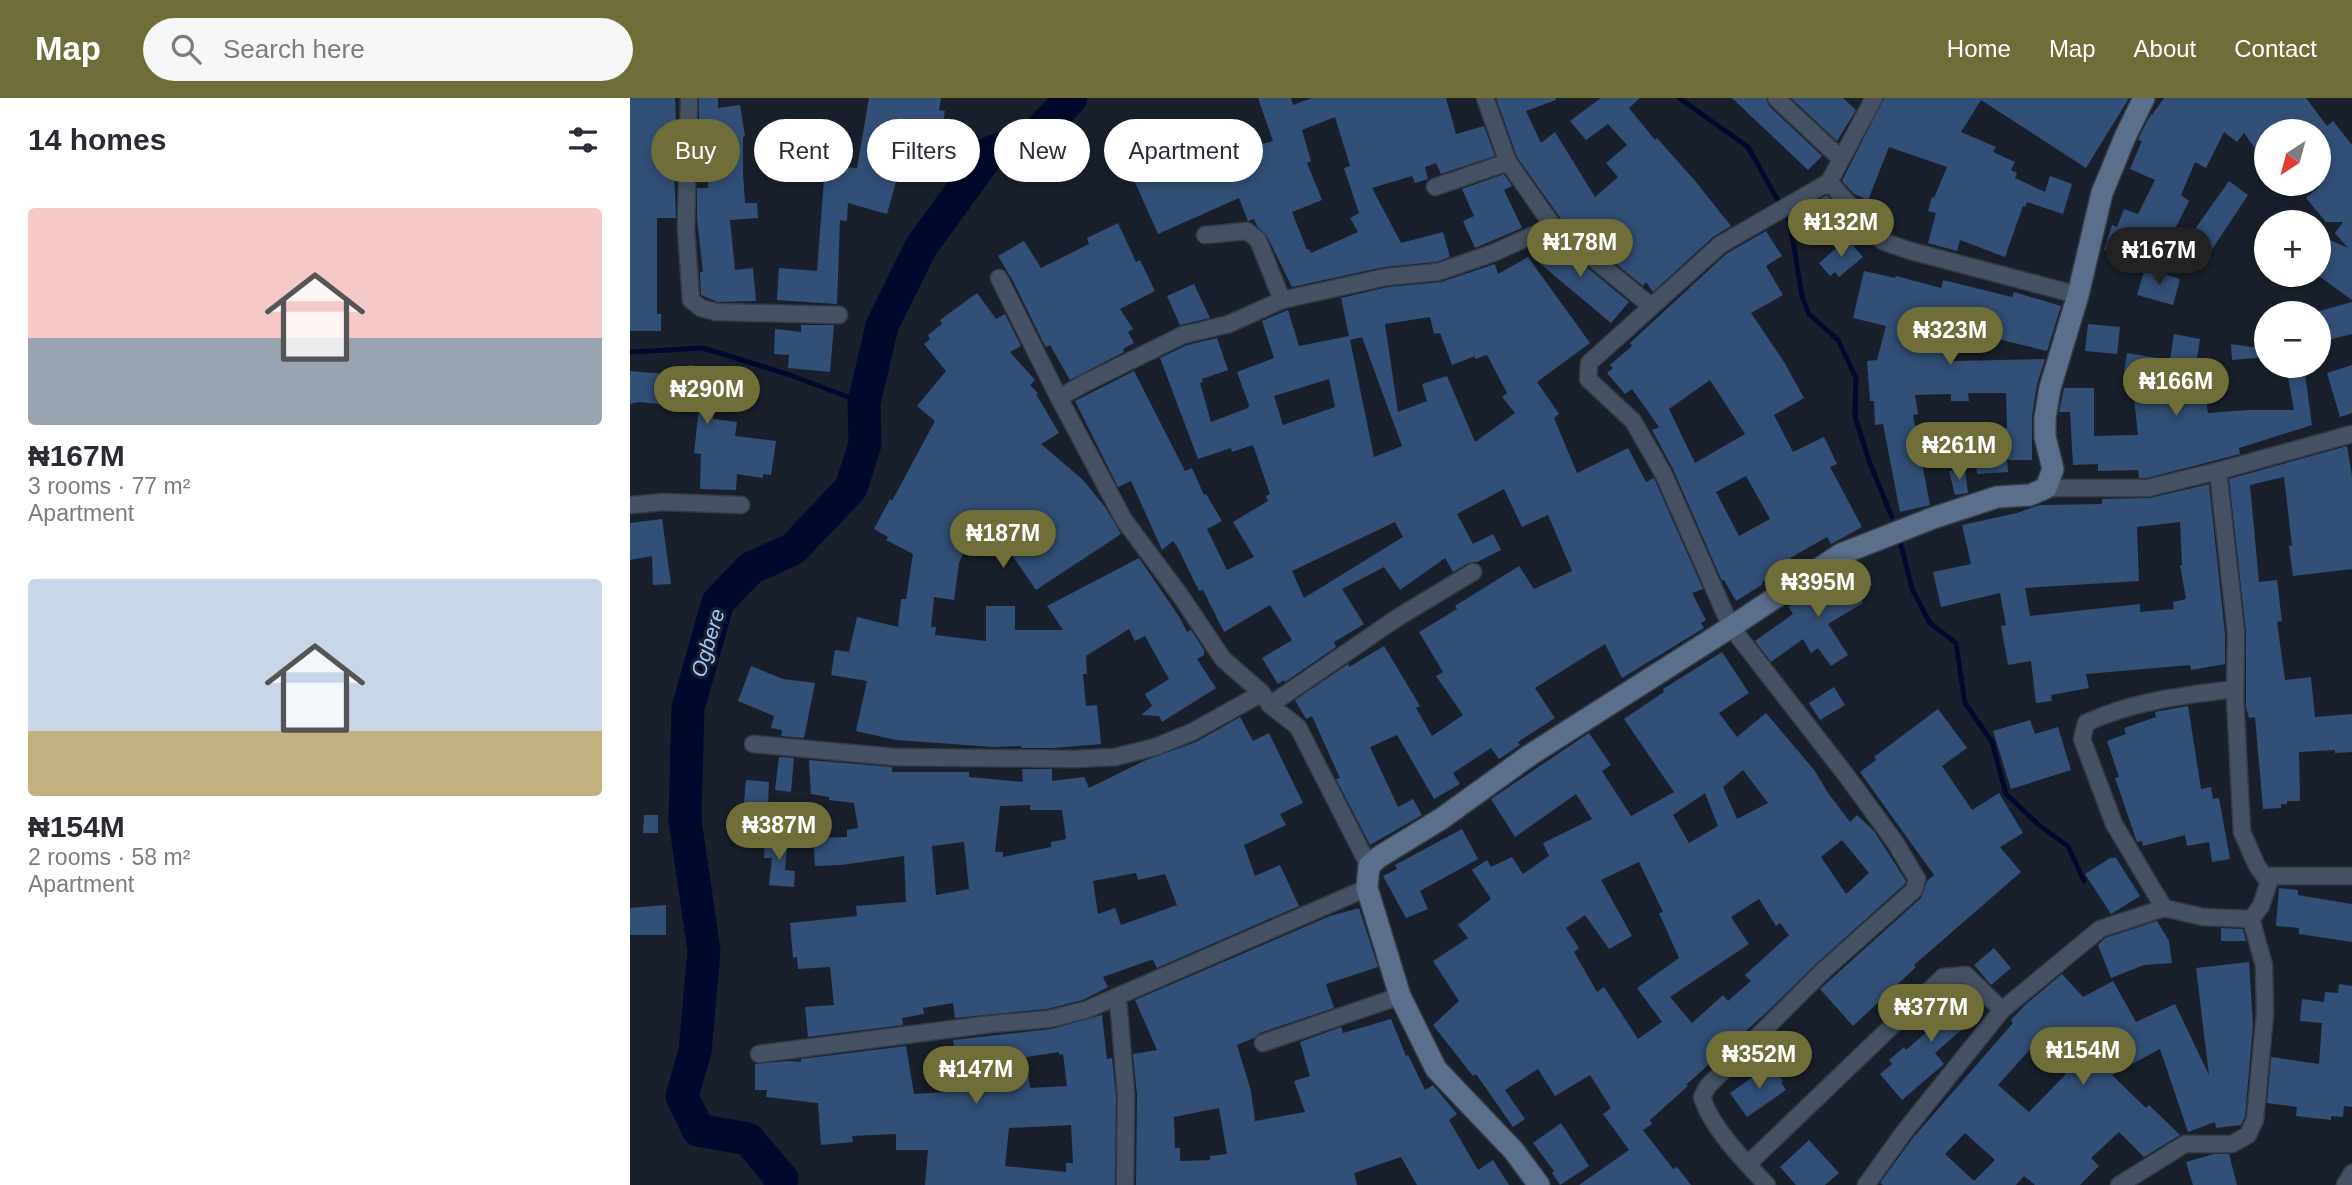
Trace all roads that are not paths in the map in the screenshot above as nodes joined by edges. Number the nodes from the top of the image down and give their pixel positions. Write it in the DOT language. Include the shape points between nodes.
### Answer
graph roads {
  1 [pos="689,98"];
  2 [pos="1485,98"];
  3 [pos="1776,98"];
  4 [pos="1874,98"];
  5 [pos="2144,98"];
  6 [pos="1841,159"];
  7 [pos="1508,162"];
  8 [pos="1829,182"];
  9 [pos="1435,187"];
  10 [pos="1553,226"];
  11 [pos="1205,235"];
  12 [pos="999,278"];
  13 [pos="2078,295"];
  14 [pos="1282,300"];
  15 [pos="1651,306"];
  16 [pos="839,315"];
  17 [pos="1059,398"];
  18 [pos="2352,434"];
  19 [pos="2218,471"];
  20 [pos="2046,488"];
  21 [pos="630,505"];
  22 [pos="741,505"];
  23 [pos="1473,572"];
  24 [pos="1731,627"];
  25 [pos="2235,689"];
  26 [pos="1266,699"];
  27 [pos="753,744"];
  28 [pos="1369,866"];
  29 [pos="2352,876"];
  30 [pos="2269,882"];
  31 [pos="1367,888"];
  32 [pos="2164,908"];
  33 [pos="2251,919"];
  34 [pos="1400,996"];
  35 [pos="1118,998"];
  36 [pos="2002,1010"];
  37 [pos="1263,1043"];
  38 [pos="759,1054"];
  39 [pos="1748,1164"];
  40 [pos="2352,1173"];
  41 [pos="1125,1185"];
  42 [pos="1539,1185"];
  43 [pos="1767,1185"];
  44 [pos="1866,1185"];
  45 [pos="2119,1185"];
  46 [pos="2345,1185"];
  1 -- 16 [label="street" via="686,229 691,299 716,312"];
  2 -- 7 [label="street"];
  3 -- 6 [label="street"];
  4 -- 6 [label="street"];
  5 -- 13 [label="street" via="2102,193"];
  6 -- 8 [label="street"];
  7 -- 9 [label="street"];
  7 -- 10 [label="street"];
  8 -- 13 [label="street" via="1882,241"];
  8 -- 15 [label="street" via="1720,245"];
  10 -- 14 [label="street" via="1438,272"];
  10 -- 15 [label="street"];
  11 -- 14 [label="street" via="1247,231 1258,240"];
  12 -- 17 [label="street"];
  13 -- 20 [label="street" via="2045,418 2053,470"];
  14 -- 17 [label="street" via="1229,324 1183,335"];
  15 -- 24 [label="street" via="1589,363 1588,379 1633,421 1657,463"];
  17 -- 26 [label="street" via="1124,520 1223,659"];
  18 -- 19 [label="street"];
  19 -- 20 [label="street" via="2148,488"];
  19 -- 25 [label="street" via="2236,632"];
  20 -- 24 [label="street" via="2030,495 1997,497 1841,554"];
  21 -- 22 [label="street"];
  23 -- 26 [label="street"];
  24 -- 28 [label="street" via="1530,755"];
  24 -- 39 [label="street" via="1846,775 1917,879 1914,890 1824,970 1708,1086 1702,1097 1706,1111"];
  25 -- 30 [label="street" via="2242,832"];
  25 -- 32 [label="street" via="2108,712 2086,723 2082,739 2114,824"];
  26 -- 27 [label="street" via="1155,747 1115,757 894,757"];
  26 -- 28 [label="street" via="1298,727"];
  28 -- 31 [label="street"];
  29 -- 30 [label="street" via="2271,876"];
  30 -- 33 [label="street"];
  31 -- 34 [label="street"];
  31 -- 35 [label="street"];
  32 -- 33 [label="street" via="2203,917"];
  32 -- 36 [label="street" via="2101,929"];
  33 -- 45 [label="street" via="2264,965 2265,1014 2255,1120 2248,1135 2232,1144 2185,1144"];
  34 -- 37 [label="street"];
  34 -- 42 [label="street" via="1436,1069 1514,1151"];
  35 -- 38 [label="street" via="1049,1020"];
  35 -- 41 [label="street" via="1126,1095"];
  36 -- 39 [label="street" via="1966,975 1943,977"];
  36 -- 44 [label="street"];
  39 -- 43 [label="street"];
  40 -- 46 [label="street"];
}
